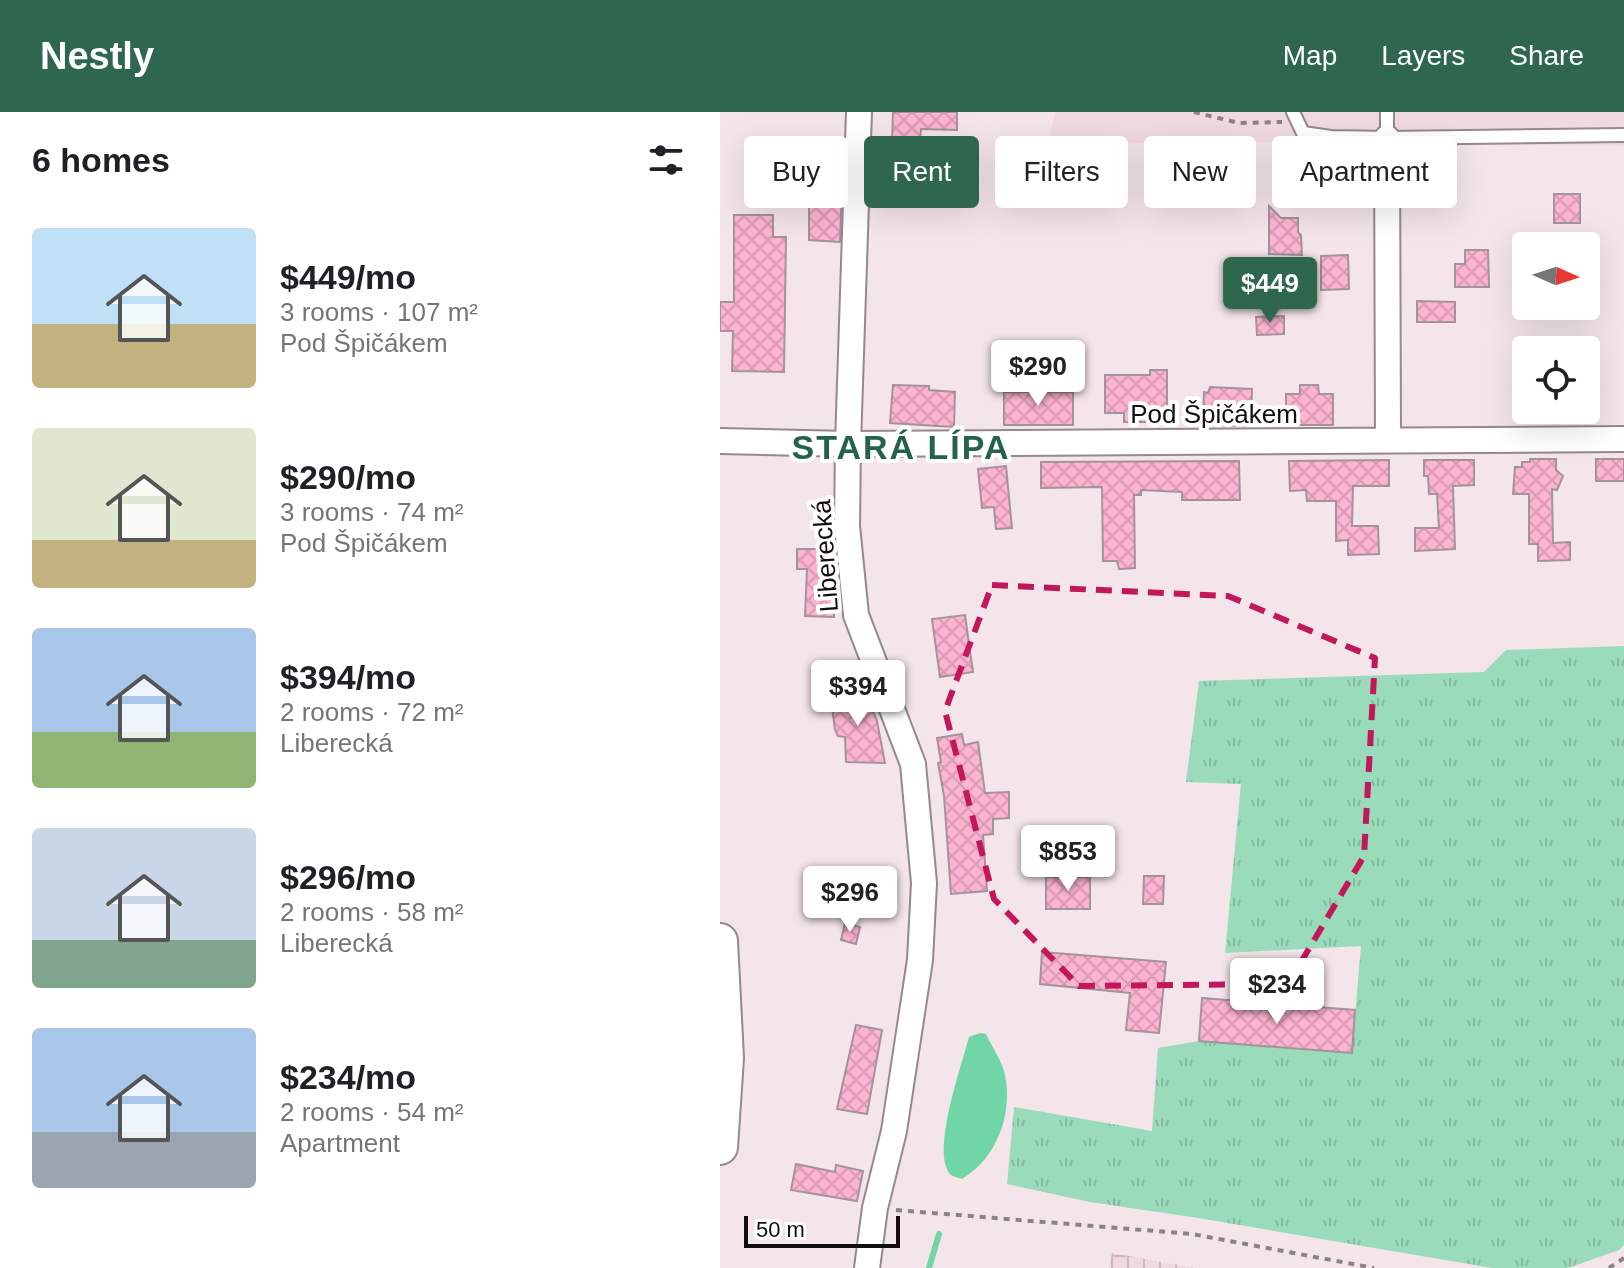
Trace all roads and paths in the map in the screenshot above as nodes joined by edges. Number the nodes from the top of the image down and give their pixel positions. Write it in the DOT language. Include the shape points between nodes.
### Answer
graph roads {
  1 [pos="859,112"];
  2 [pos="1194,112"];
  3 [pos="1387,112"];
  4 [pos="1296,117"];
  5 [pos="1624,135"];
  6 [pos="1324,136"];
  7 [pos="1387,136"];
  8 [pos="1457,137"];
  9 [pos="1387,208"];
  10 [pos="1624,439"];
  11 [pos="1388,440"];
  12 [pos="720,441"];
  13 [pos="848,444"];
  14 [pos="720,941"];
  15 [pos="720,1147"];
  16 [pos="875,1208"];
  17 [pos="1624,1258"];
  18 [pos="867,1268"];
  19 [pos="1374,1268"];
  20 [pos="1609,1268"];
  1 -- 13 [label="street, Liberecká"];
  2 -- 4 [label="path" via="1239,123"];
  3 -- 7 [label="lane"];
  4 -- 6 [label="lane" via="1303,133"];
  5 -- 8 [label="lane"];
  9 -- 11 [label="street"];
  10 -- 11 [label="street, Pod Špičákem"];
  11 -- 13 [label="street, Pod Špičákem"];
  12 -- 13 [label="street, Pod Špičákem"];
  13 -- 16 [label="street, Liberecká" via="847,526 856,615 913,764 924,883 920,960 894,1131"];
  14 -- 15 [label="main road" via="726,1058"];
  16 -- 18 [label="street, Liberecká"];
  16 -- 19 [label="path" via="1192,1234"];
  17 -- 20 [label="path"];
}
